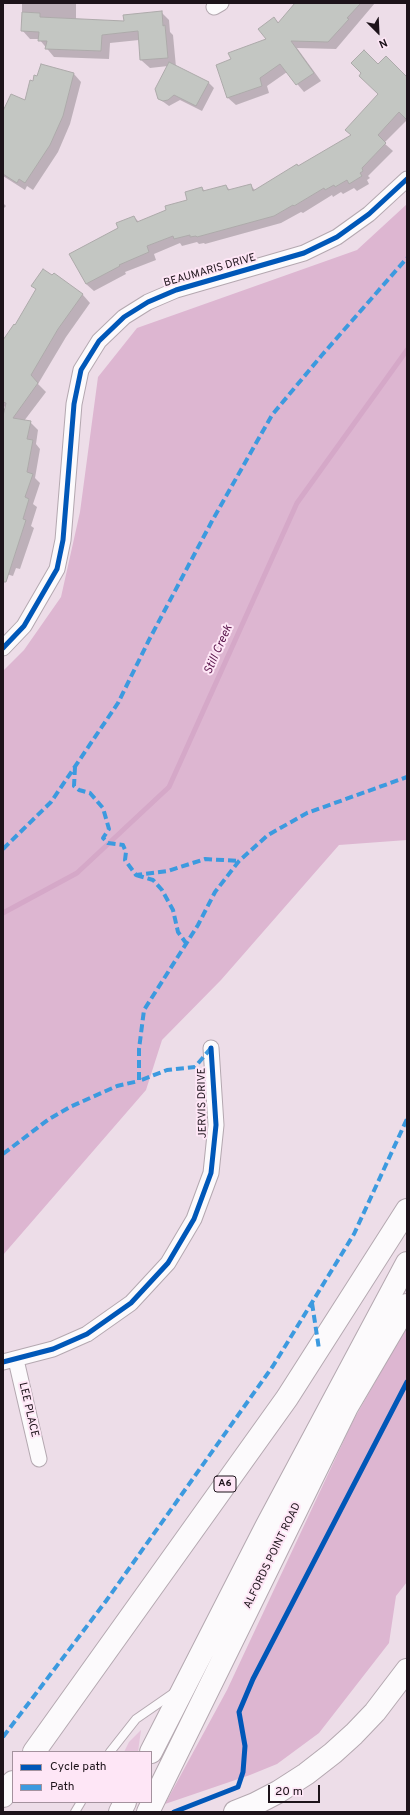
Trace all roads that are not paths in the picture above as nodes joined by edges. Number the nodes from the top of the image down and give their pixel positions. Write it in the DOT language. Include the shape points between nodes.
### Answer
graph roads {
  1 [pos="407,179"];
  2 [pos="3,648"];
  3 [pos="211,1048"];
  4 [pos="407,1210"];
  5 [pos="407,1263"];
  6 [pos="407,1306"];
  7 [pos="10,1361"];
  8 [pos="39,1459"];
  9 [pos="407,1670"];
  10 [pos="187,1683"];
  11 [pos="35,1751"];
  12 [pos="111,1751"];
  13 [pos="152,1751"];
  14 [pos="12,1783"];
  15 [pos="3,1796"];
  16 [pos="80,1803"];
  17 [pos="124,1803"];
  18 [pos="75,1812"];
  19 [pos="120,1812"];
  20 [pos="148,1812"];
  21 [pos="234,1812"];
  1 -- 2 [label="street, BEAUMARIS DRIVE" via="370,214 337,237 304,254 176,290 148,302 124,317 99,341 81,370 74,404 64,540 57,570 24,626"];
  3 -- 7 [label="street, JERVIS DRIVE" via="216,1125 211,1173 194,1219 168,1263 131,1303 87,1334 53,1349"];
  4 -- 11 [label="main road, A6" via="287,1398"];
  5 -- 10 [label="main road, ALFORDS POINT ROAD" via="266,1527"];
  6 -- 20 [label="main road, ALFORDS POINT ROAD" via="347,1407"];
  7 -- 8 [label="street, LEE PLACE"];
  9 -- 21 [label="main road" via="375,1712 333,1753 278,1792"];
  10 -- 12 [label="lane" via="136,1719"];
  10 -- 13 [label="main road, ALFORDS POINT ROAD"];
  14 -- 15 [label="main road"];
  16 -- 18 [label="lane"];
  17 -- 19 [label="main road"];
}
